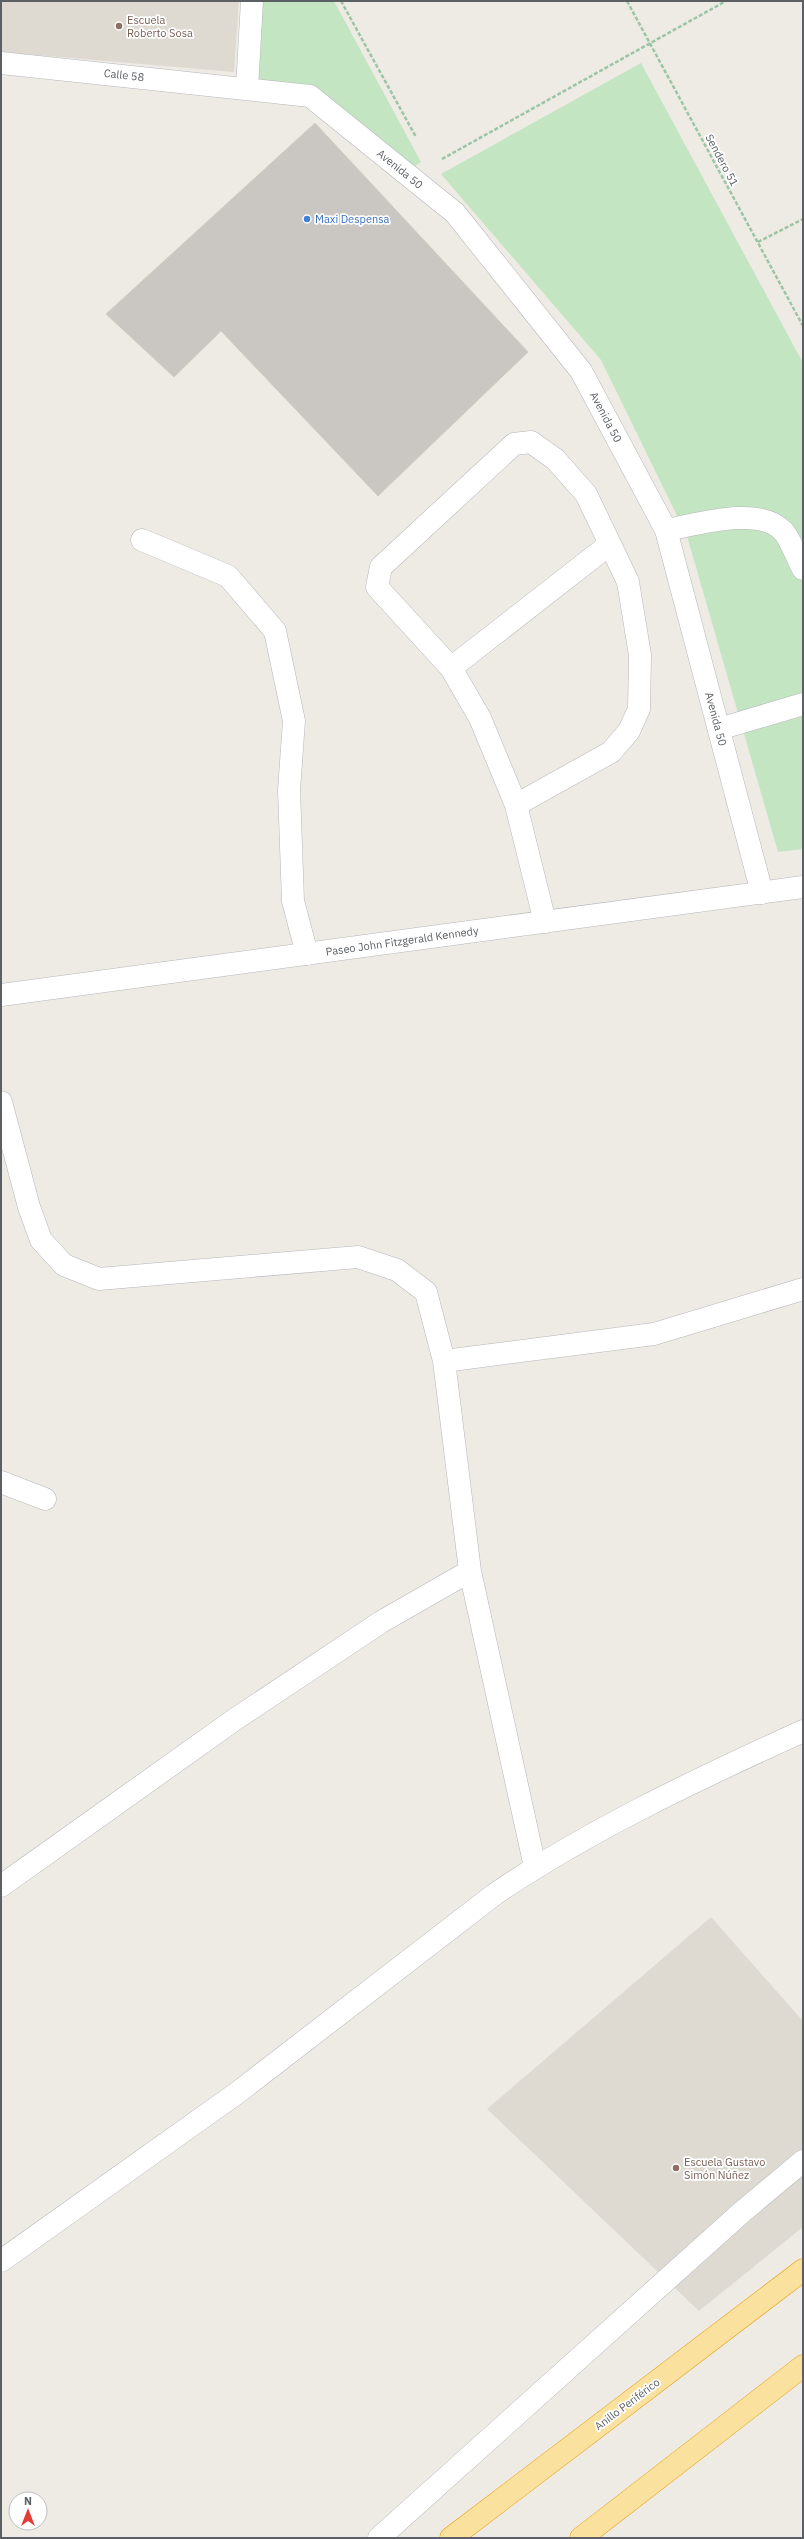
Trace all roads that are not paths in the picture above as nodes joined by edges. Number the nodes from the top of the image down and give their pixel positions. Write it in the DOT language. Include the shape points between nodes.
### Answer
graph roads {
  1 [pos="252,1"];
  2 [pos="1,63"];
  3 [pos="247,88"];
  4 [pos="666,530"];
  5 [pos="142,540"];
  6 [pos="610,544"];
  7 [pos="803,569"];
  8 [pos="451,668"];
  9 [pos="803,704"];
  10 [pos="719,729"];
  11 [pos="516,805"];
  12 [pos="803,887"];
  13 [pos="762,893"];
  14 [pos="545,922"];
  15 [pos="307,954"];
  16 [pos="1,995"];
  17 [pos="1,1102"];
  18 [pos="803,1288"];
  19 [pos="444,1361"];
  20 [pos="1,1482"];
  21 [pos="45,1499"];
  22 [pos="470,1571"];
  23 [pos="803,1731"];
  24 [pos="535,1867"];
  25 [pos="1,1886"];
  26 [pos="803,2161"];
  27 [pos="1,2261"];
  28 [pos="803,2270"];
  29 [pos="803,2366"];
  30 [pos="379,2538"];
  31 [pos="450,2538"];
  32 [pos="581,2538"];
  1 -- 3 [label="street"];
  2 -- 3 [label="street, Calle 58"];
  3 -- 4 [label="street, Avenida 50" via="310,96 454,213 581,370"];
  4 -- 7 [label="street" via="728,519 755,518 782,530"];
  4 -- 10 [label="street, Avenida 50"];
  5 -- 15 [label="street" via="228,576 275,631 294,721 289,790 292,901"];
  6 -- 8 [label="street"];
  6 -- 8 [label="street" via="586,494 555,459 531,442 514,444 381,567 377,587"];
  6 -- 11 [label="street" via="628,582 640,655 639,709 629,731 611,752"];
  8 -- 11 [label="street" via="480,718"];
  9 -- 10 [label="street"];
  10 -- 13 [label="street, Avenida 50"];
  11 -- 14 [label="street"];
  12 -- 13 [label="street, Paseo John Fitzgerald Kennedy"];
  13 -- 14 [label="street, Paseo John Fitzgerald Kennedy"];
  14 -- 15 [label="street, Paseo John Fitzgerald Kennedy"];
  15 -- 16 [label="street, Paseo John Fitzgerald Kennedy"];
  17 -- 19 [label="street" via="41,1240 64,1265 99,1279 358,1258 397,1270 426,1292"];
  18 -- 19 [label="street" via="654,1334"];
  19 -- 22 [label="street"];
  20 -- 21 [label="street"];
  22 -- 24 [label="street"];
  22 -- 25 [label="street" via="381,1622 234,1720"];
  23 -- 24 [label="street" via="691,1782"];
  24 -- 27 [label="street" via="495,1894 237,2093"];
  26 -- 30 [label="street" via="742,2212"];
  28 -- 31 [label="highway, Anillo Periférico"];
  29 -- 32 [label="highway"];
}
